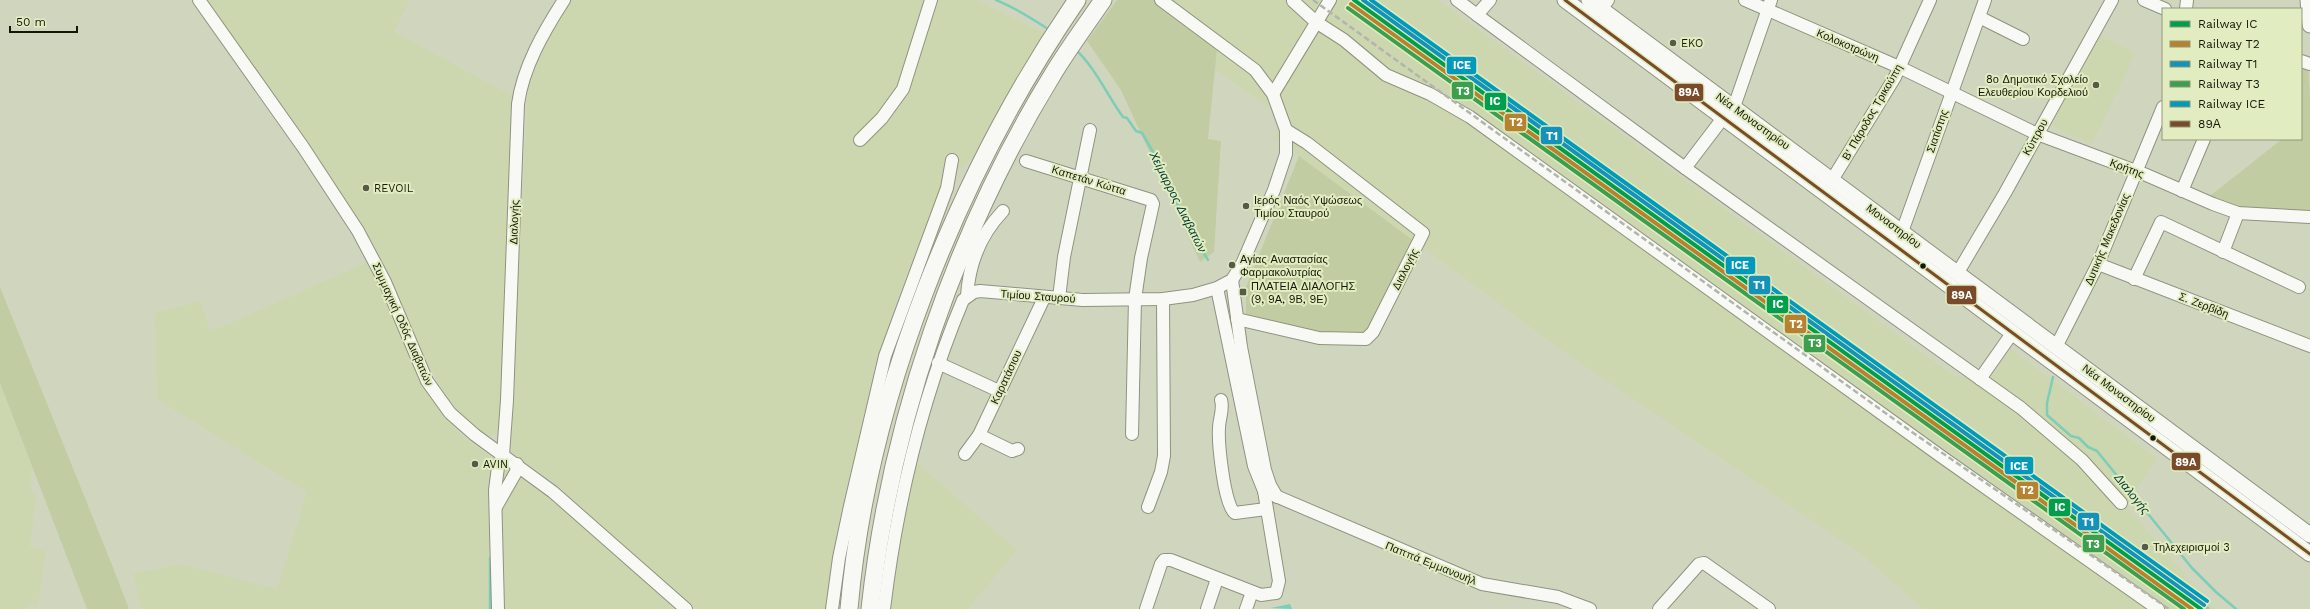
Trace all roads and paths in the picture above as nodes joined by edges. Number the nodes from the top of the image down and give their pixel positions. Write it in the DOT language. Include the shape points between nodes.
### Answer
graph roads {
  1 [pos="199,0"];
  2 [pos="564,0"];
  3 [pos="931,0"];
  4 [pos="1077,0"];
  5 [pos="1103,0"];
  6 [pos="1161,0"];
  7 [pos="1330,0"];
  8 [pos="1456,0"];
  9 [pos="1490,0"];
  10 [pos="1565,0"];
  11 [pos="1588,0"];
  12 [pos="1745,0"];
  13 [pos="1930,0"];
  14 [pos="1985,0"];
  15 [pos="2112,0"];
  16 [pos="2144,0"];
  17 [pos="2308,0"];
  18 [pos="1293,1"];
  19 [pos="1605,5"];
  20 [pos="1769,5"];
  21 [pos="2163,8"];
  22 [pos="1477,15"];
  23 [pos="1979,17"];
  24 [pos="1316,22"];
  25 [pos="2310,25"];
  26 [pos="2023,38"];
  27 [pos="1900,67"];
  28 [pos="1950,92"];
  29 [pos="1273,94"];
  30 [pos="2162,109"];
  31 [pos="1728,112"];
  32 [pos="1090,130"];
  33 [pos="1286,130"];
  34 [pos="2037,134"];
  35 [pos="860,140"];
  36 [pos="2204,140"];
  37 [pos="952,160"];
  38 [pos="1026,161"];
  39 [pos="1685,168"];
  40 [pos="2135,171"];
  41 [pos="1082,179"];
  42 [pos="1832,180"];
  43 [pos="2182,191"];
  44 [pos="1859,200"];
  45 [pos="1002,211"];
  46 [pos="1850,212"];
  47 [pos="2238,213"];
  48 [pos="2310,217"];
  49 [pos="1897,238"];
  50 [pos="2222,252"];
  51 [pos="1926,259"];
  52 [pos="2098,264"];
  53 [pos="1957,274"];
  54 [pos="2134,279"];
  55 [pos="1232,280"];
  56 [pos="2299,287"];
  57 [pos="1217,288"];
  58 [pos="967,296"];
  59 [pos="1044,298"];
  60 [pos="1059,298"];
  61 [pos="1136,299"];
  62 [pos="1163,299"];
  63 [pos="1237,319"];
  64 [pos="2013,332"];
  65 [pos="2310,346"];
  66 [pos="2056,347"];
  67 [pos="938,363"];
  68 [pos="1980,379"];
  69 [pos="999,391"];
  70 [pos="1221,400"];
  71 [pos="1132,434"];
  72 [pos="979,435"];
  73 [pos="1018,449"];
  74 [pos="965,454"];
  75 [pos="503,455"];
  76 [pos="517,464"];
  77 [pos="1264,491"];
  78 [pos="1278,498"];
  79 [pos="2121,502"];
  80 [pos="496,507"];
  81 [pos="1148,507"];
  82 [pos="1266,509"];
  83 [pos="2309,533"];
  84 [pos="2307,551"];
  85 [pos="1217,579"];
  86 [pos="1252,592"];
  87 [pos="498,609"];
  88 [pos="686,609"];
  89 [pos="832,609"];
  90 [pos="849,609"];
  91 [pos="870,609"];
  92 [pos="884,609"];
  93 [pos="1146,609"];
  94 [pos="1207,609"];
  95 [pos="1246,609"];
  96 [pos="1590,609"];
  97 [pos="1659,609"];
  98 [pos="1769,609"];
  99 [pos="2158,609"];
  1 -- 75 [label="street, Συμμαχική Οδός Διαβατών" via="303,147 358,231 435,394 456,419"];
  2 -- 75 [label="street, Διαλογής" via="529,66 518,104 508,400"];
  3 -- 35 [label="street" via="903,89 887,112"];
  4 -- 90 [label="highway" via="1052,36 972,179 926,287 878,443 862,517"];
  5 -- 91 [label="highway" via="1053,74 1003,163 962,254 923,358 896,458 882,526"];
  6 -- 29 [label="street" via="1241,58 1255,70"];
  7 -- 24 [label="street"];
  8 -- 22 [label="street"];
  9 -- 22 [label="street"];
  10 -- 31 [label="main road, Νέα Μοναστηρίου"];
  11 -- 19 [label="main road, Νέα Μοναστηρίου"];
  12 -- 20 [label="street, Κολοκοτρώνη"];
  13 -- 27 [label="street, Β' Πάροδος Τρικούπη"];
  14 -- 23 [label="street, Σιατίστης"];
  15 -- 34 [label="street, Κύπρου"];
  16 -- 21 [label="street"];
  17 -- 25 [label="main road"];
  18 -- 24 [label="street"];
  19 -- 31 [label="main road, Νέα Μοναστηρίου"];
  20 -- 27 [label="street, Κολοκοτρώνη"];
  20 -- 31 [label="street"];
  22 -- 39 [label="street"];
  23 -- 26 [label="street"];
  23 -- 28 [label="street, Σιατίστης"];
  24 -- 29 [label="street"];
  24 -- 99 [label="street" via="1344,40 1386,75 1430,94 1470,117 1935,452"];
  27 -- 28 [label="street, Κολοκοτρώνη"];
  27 -- 42 [label="street, Β' Πάροδος Τρικούπη"];
  28 -- 34 [label="street, Κρήτης"];
  28 -- 49 [label="street, Σιατίστης"];
  29 -- 33 [label="street"];
  30 -- 40 [label="street, Δυτικής Μακεδονίας"];
  31 -- 39 [label="street"];
  31 -- 42 [label="main road, Νέα Μοναστηρίου"];
  31 -- 46 [label="main road, Νέα Μοναστηρίου"];
  32 -- 41 [label="street"];
  33 -- 55 [label="street" via="1286,154 1277,183 1242,264"];
  33 -- 63 [label="street, Διαλογής" via="1307,143 1423,233 1373,332 1366,339 1319,338"];
  34 -- 40 [label="street, Κρήτης"];
  34 -- 53 [label="street, Κύπρου"];
  36 -- 43 [label="street"];
  37 -- 89 [label="street" via="947,188 900,312 884,364 850,506"];
  38 -- 41 [label="street, Καπετάν Κώττα"];
  39 -- 68 [label="street"];
  40 -- 43 [label="street, Κρήτης"];
  40 -- 52 [label="street, Δυτικής Μακεδονίας"];
  41 -- 60 [label="street" via="1064,257"];
  41 -- 61 [label="street, Καπετάν Κώττα" via="1151,200 1153,204 1141,258"];
  42 -- 44 [label="main road, Νέα Μοναστηρίου"];
  43 -- 47 [label="street, Κρήτης"];
  44 -- 49 [label="main road, Μοναστηρίου"];
  45 -- 58 [label="street" via="983,236 969,274"];
  46 -- 49 [label="main road, Μοναστηρίου"];
  47 -- 48 [label="street, Κρήτης"];
  47 -- 50 [label="street"];
  49 -- 51 [label="main road, Μοναστηρίου"];
  50 -- 54 [label="street" via="2161,222"];
  50 -- 56 [label="street"];
  51 -- 53 [label="main road, Νέα Μοναστηρίου"];
  51 -- 64 [label="main road, Νέα Μοναστηρίου"];
  52 -- 54 [label="street, Σ. Ζερβίδη"];
  52 -- 66 [label="street, Δυτικής Μακεδονίας"];
  53 -- 66 [label="main road, Νέα Μοναστηρίου"];
  54 -- 65 [label="street, Σ. Ζερβίδη"];
  55 -- 57 [label="street, Τιμίου Σταυρού"];
  55 -- 63 [label="street"];
  57 -- 62 [label="street, Τιμίου Σταυρού" via="1193,295"];
  57 -- 77 [label="street" via="1254,466"];
  58 -- 59 [label="street, Τιμίου Σταυρού" via="980,291"];
  58 -- 67 [label="street" via="963,300"];
  59 -- 60 [label="street, Τιμίου Σταυρού"];
  59 -- 69 [label="street, Καρατάσιου"];
  60 -- 61 [label="street, Τιμίου Σταυρού"];
  61 -- 62 [label="street, Τιμίου Σταυρού"];
  61 -- 71 [label="street"];
  62 -- 81 [label="street" via="1164,456"];
  63 -- 78 [label="street" via="1265,470"];
  64 -- 68 [label="street"];
  64 -- 84 [label="main road, Νέα Μοναστηρίου"];
  66 -- 83 [label="main road, Νέα Μοναστηρίου"];
  67 -- 69 [label="street"];
  67 -- 92 [label="street" via="903,486"];
  68 -- 79 [label="street" via="2059,439"];
  69 -- 72 [label="street, Καρατάσιου"];
  70 -- 82 [label="street" via="1219,432 1223,476 1230,508 1235,513"];
  72 -- 73 [label="street" via="1012,451"];
  72 -- 74 [label="street, Καρατάσιου"];
  75 -- 76 [label="street, Συμμαχική Οδός Διαβατών"];
  75 -- 80 [label="street, Διαλογής" via="496,482"];
  76 -- 80 [label="street" via="516,472"];
  76 -- 88 [label="street, Συμμαχική Οδός Διαβατών" via="553,492"];
  77 -- 78 [label="street, Παππά Εμμανουήλ"];
  77 -- 82 [label="street"];
  78 -- 96 [label="street, Παππά Εμμανουήλ" via="1482,584 1558,597"];
  80 -- 87 [label="street, Διαλογής"];
  82 -- 86 [label="street" via="1279,581 1278,588 1276,593 1269,595"];
  83 -- 84 [label="main road"];
  85 -- 86 [label="street"];
  85 -- 93 [label="street" via="1171,560 1164,560"];
  85 -- 94 [label="street"];
  86 -- 95 [label="street"];
  97 -- 98 [label="street" via="1699,564 1704,563"];
}
